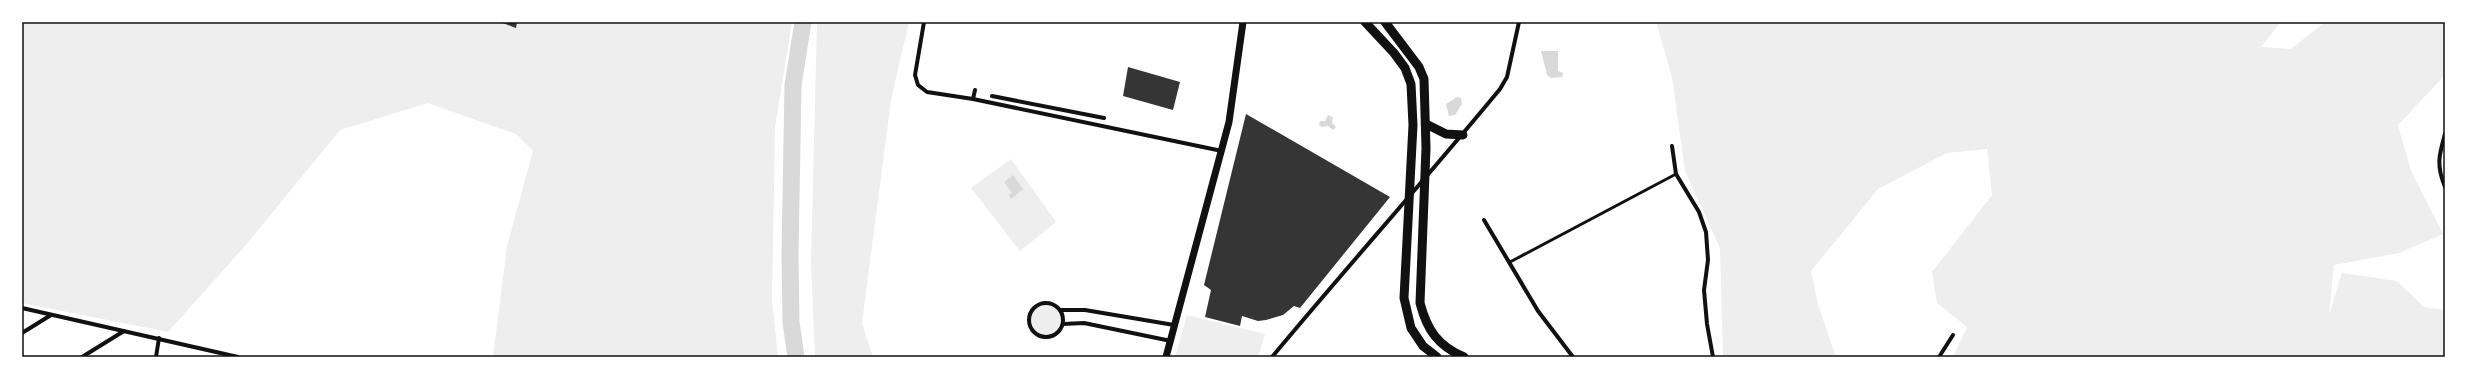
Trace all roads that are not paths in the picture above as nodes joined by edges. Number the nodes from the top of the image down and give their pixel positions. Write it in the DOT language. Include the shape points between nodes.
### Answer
graph roads {
  1 [pos="924,22"];
  2 [pos="1243,22"];
  3 [pos="1365,22"];
  4 [pos="1385,22"];
  5 [pos="1519,22"];
  6 [pos="975,90"];
  7 [pos="973,99"];
  8 [pos="990,102"];
  9 [pos="1104,118"];
  10 [pos="1426,124"];
  11 [pos="2445,134"];
  12 [pos="1463,135"];
  13 [pos="1672,146"];
  14 [pos="1222,151"];
  15 [pos="1676,174"];
  16 [pos="1424,181"];
  17 [pos="2445,187"];
  18 [pos="1410,197"];
  19 [pos="1484,220"];
  20 [pos="1510,262"];
  21 [pos="22,308"];
  22 [pos="1061,310"];
  23 [pos="51,315"];
  24 [pos="1063,324"];
  25 [pos="1174,326"];
  26 [pos="124,331"];
  27 [pos="22,333"];
  28 [pos="1953,335"];
  29 [pos="159,338"];
  30 [pos="1171,341"];
  31 [pos="82,357"];
  32 [pos="156,357"];
  33 [pos="238,357"];
  34 [pos="1166,357"];
  35 [pos="1272,357"];
  36 [pos="1437,357"];
  37 [pos="1464,357"];
  38 [pos="1572,357"];
  39 [pos="1713,357"];
  40 [pos="1939,357"];
  1 -- 7 [label="street" via="916,66 918,85 927,92"];
  2 -- 14 [label="street" via="1232,105"];
  3 -- 18 [label="main road" via="1394,53 1411,84 1414,111"];
  4 -- 10 [label="main road" via="1419,67 1424,79"];
  5 -- 12 [label="street" via="1505,83"];
  6 -- 7 [label="street"];
  7 -- 8 [label="street"];
  8 -- 9 [label="street" via="992,94"];
  8 -- 14 [label="street"];
  10 -- 12 [label="main road" via="1442,133"];
  10 -- 16 [label="main road"];
  11 -- 17 [label="street" via="2438,160 2440,176"];
  12 -- 16 [label="street"];
  13 -- 15 [label="street"];
  14 -- 25 [label="street"];
  15 -- 20 [label="lane"];
  15 -- 39 [label="street" via="1699,212 1706,232 1708,260 1704,290"];
  16 -- 18 [label="street"];
  16 -- 37 [label="main road" via="1420,303 1424,321 1435,338 1445,347"];
  18 -- 35 [label="street" via="1332,283"];
  18 -- 36 [label="main road" via="1405,313 1416,337"];
  19 -- 20 [label="street"];
  20 -- 38 [label="street" via="1538,312"];
  21 -- 23 [label="street"];
  22 -- 24 [label="street"];
  22 -- 24 [label="street" via="1053,302 1040,304 1032,311 1029,321 1032,331 1047,337 1057,333"];
  22 -- 25 [label="street" via="1085,310"];
  23 -- 26 [label="street"];
  23 -- 27 [label="street"];
  24 -- 30 [label="street" via="1084,322"];
  25 -- 30 [label="street"];
  26 -- 29 [label="street"];
  26 -- 31 [label="street"];
  28 -- 40 [label="street"];
  29 -- 32 [label="street"];
  29 -- 33 [label="street"];
  30 -- 34 [label="street"];
}
